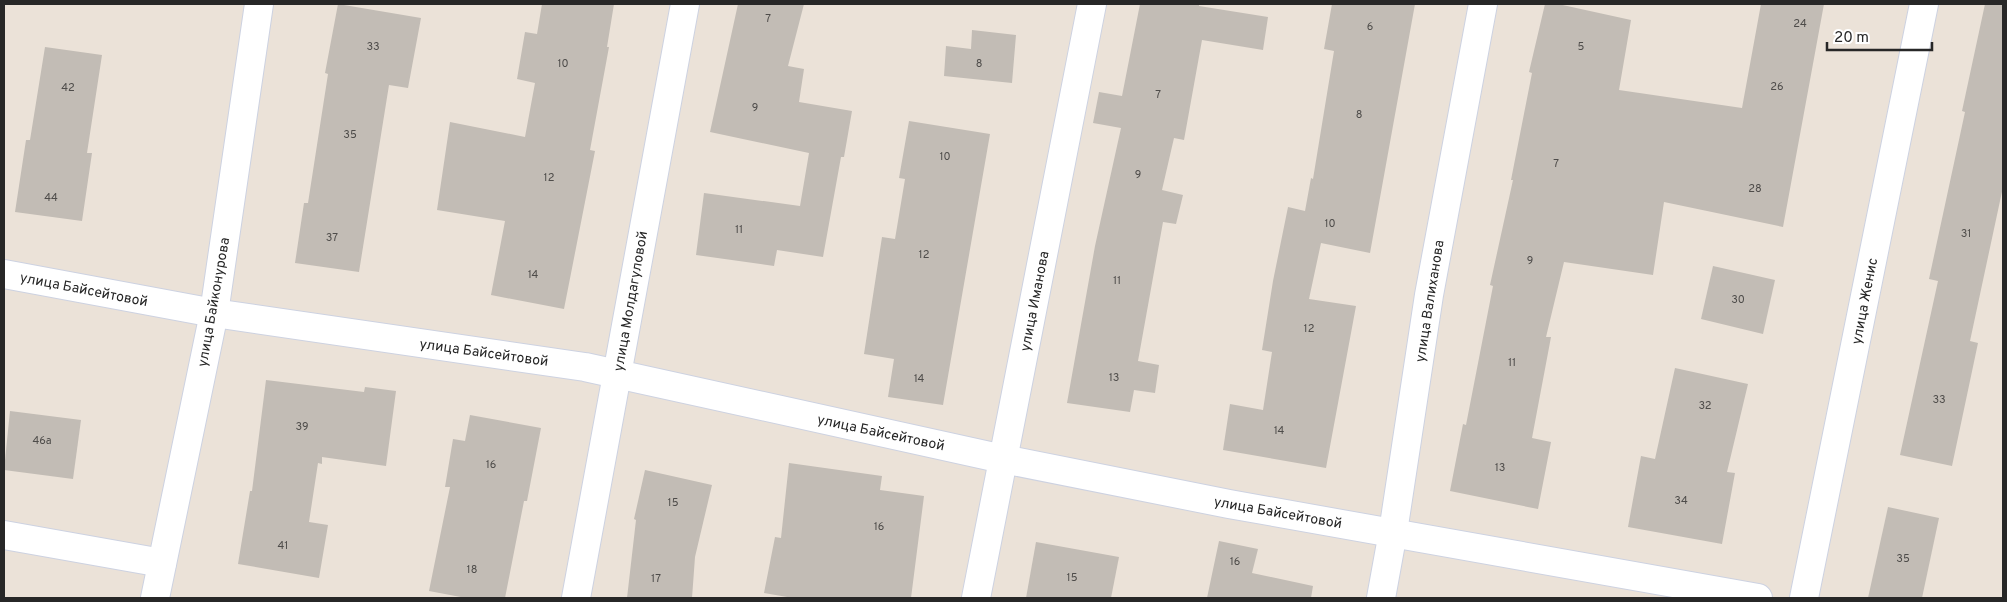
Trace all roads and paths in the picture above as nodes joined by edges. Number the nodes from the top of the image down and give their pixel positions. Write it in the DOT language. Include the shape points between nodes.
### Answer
graph roads {
  1 [pos="259,4"];
  2 [pos="685,4"];
  3 [pos="1092,4"];
  4 [pos="1483,4"];
  5 [pos="1924,4"];
  6 [pos="4,274"];
  7 [pos="214,313"];
  8 [pos="617,375"];
  9 [pos="1003,459"];
  10 [pos="1394,532"];
  11 [pos="4,535"];
  12 [pos="162,563"];
  13 [pos="155,598"];
  14 [pos="576,598"];
  15 [pos="976,598"];
  16 [pos="1381,598"];
  17 [pos="1758,598"];
  18 [pos="1804,598"];
  1 -- 7 [label="street, улица Байконурова"];
  2 -- 8 [label="street, улица Молдагуловой"];
  3 -- 9 [label="street, улица Иманова"];
  4 -- 10 [label="street, улица Валиханова" via="1429,295"];
  5 -- 18 [label="street, улица Женис"];
  6 -- 7 [label="street, улица Байсейтовой"];
  7 -- 8 [label="street, улица Байсейтовой" via="585,367"];
  7 -- 12 [label="street, улица Байконурова"];
  8 -- 9 [label="street, улица Байсейтовой"];
  8 -- 14 [label="street, улица Молдагуловой"];
  9 -- 10 [label="street, улица Байсейтовой" via="1229,504"];
  9 -- 15 [label="street, улица Иманова"];
  10 -- 16 [label="street, улица Валиханова"];
  10 -- 17 [label="street, улица Байсейтовой"];
  11 -- 12 [label="street"];
  12 -- 13 [label="street, улица Байконурова"];
}
